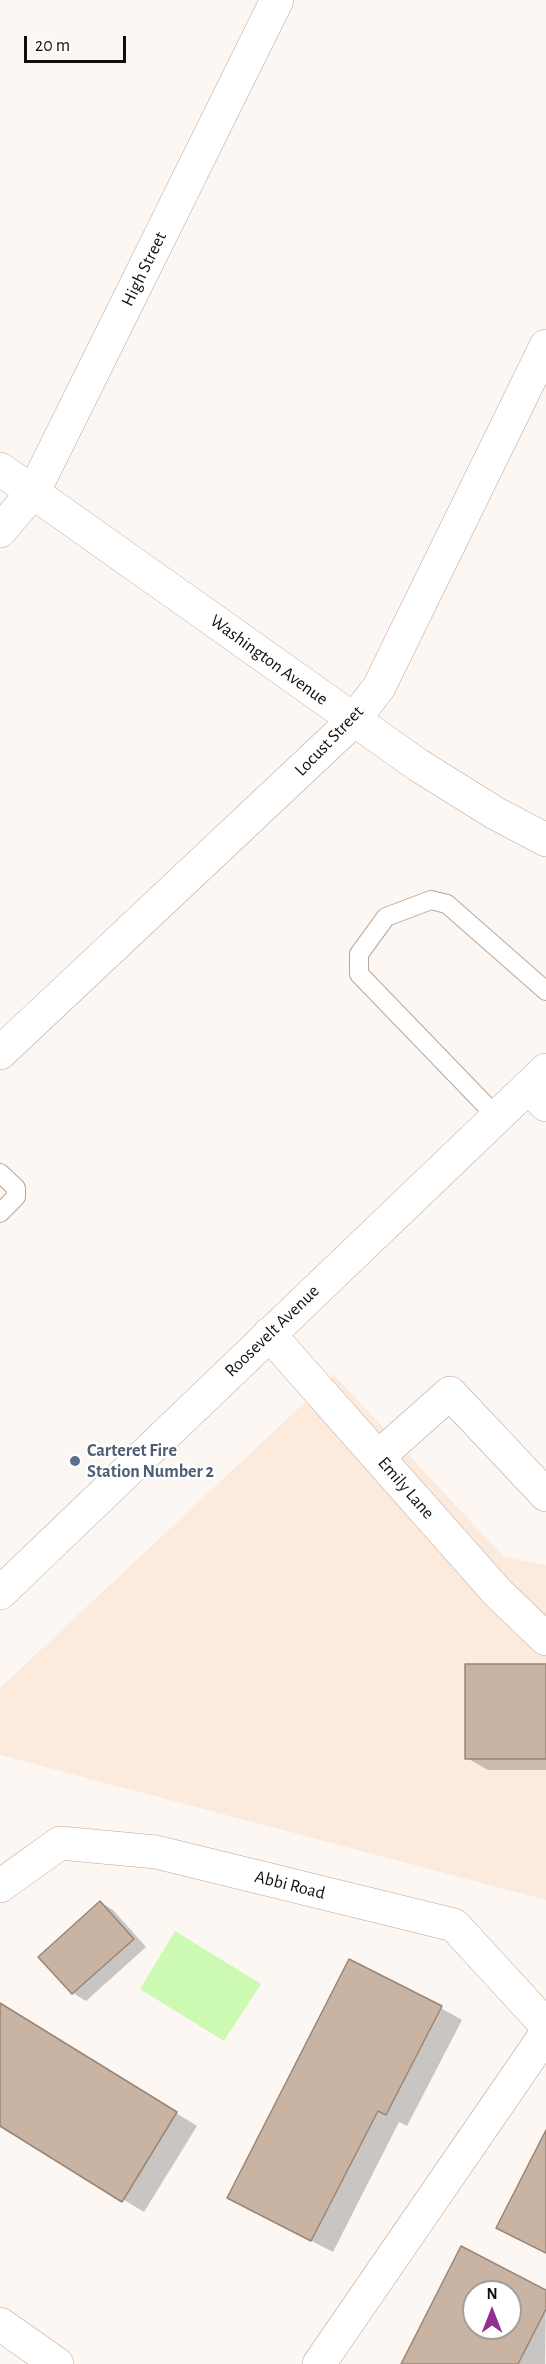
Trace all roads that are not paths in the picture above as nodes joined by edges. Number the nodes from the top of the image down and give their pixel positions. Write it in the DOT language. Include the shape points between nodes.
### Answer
graph roads {
  1 [pos="277,0"];
  2 [pos="546,346"];
  3 [pos="0,469"];
  4 [pos="34,492"];
  5 [pos="0,531"];
  6 [pos="353,721"];
  7 [pos="546,840"];
  8 [pos="546,991"];
  9 [pos="0,1053"];
  10 [pos="540,1087"];
  11 [pos="497,1117"];
  12 [pos="0,1173"];
  13 [pos="0,1213"];
  14 [pos="269,1334"];
  15 [pos="378,1457"];
  16 [pos="546,1494"];
  17 [pos="0,1593"];
  18 [pos="546,1639"];
  19 [pos="1,1884"];
  20 [pos="546,2025"];
  21 [pos="546,2034"];
  22 [pos="0,2324"];
  23 [pos="57,2364"];
  24 [pos="319,2364"];
  1 -- 4 [label="street, High Street"];
  2 -- 6 [label="street, Locust Street" via="379,687"];
  3 -- 4 [label="street, Washington Avenue"];
  4 -- 5 [label="street, High Street"];
  4 -- 6 [label="street, Washington Avenue"];
  6 -- 7 [label="street, Washington Avenue" via="417,765"];
  6 -- 9 [label="street, Locust Street"];
  8 -- 11 [label="lane" via="447,904 431,900 386,917 359,954 359,974"];
  10 -- 11 [label="street, Roosevelt Avenue"];
  11 -- 14 [label="street, Roosevelt Avenue"];
  12 -- 13 [label="lane" via="16,1188 16,1197"];
  14 -- 15 [label="street, Emily Lane"];
  14 -- 17 [label="street, Roosevelt Avenue"];
  15 -- 16 [label="street" via="450,1393"];
  15 -- 18 [label="street, Emily Lane" via="498,1593"];
  19 -- 20 [label="street, Abbi Road" via="60,1843 156,1852 454,1925"];
  21 -- 24 [label="street"];
  22 -- 23 [label="street"];
}
